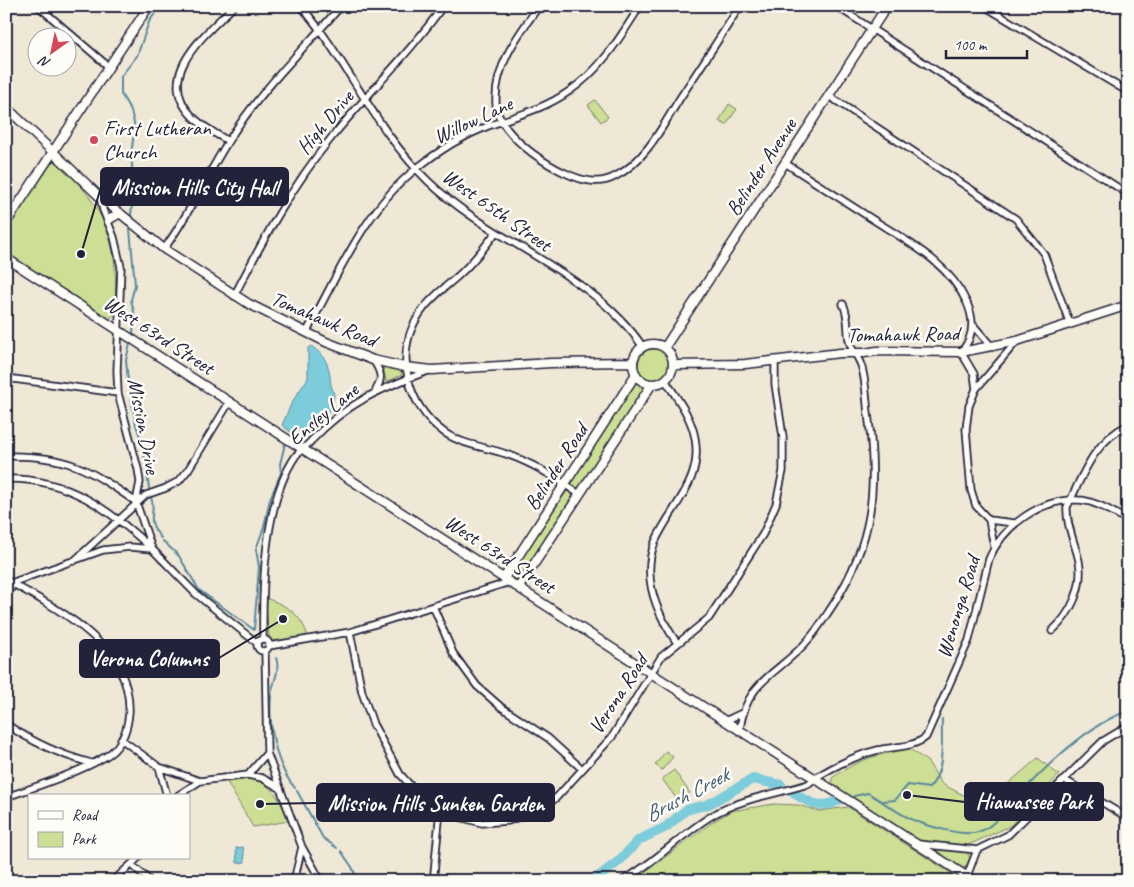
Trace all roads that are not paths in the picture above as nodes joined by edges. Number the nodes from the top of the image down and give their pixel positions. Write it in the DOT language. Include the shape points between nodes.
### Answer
graph roads {
  1 [pos="38,6"];
  2 [pos="149,6"];
  3 [pos="234,6"];
  4 [pos="300,6"];
  5 [pos="341,6"];
  6 [pos="443,6"];
  7 [pos="539,6"];
  8 [pos="640,6"];
  9 [pos="740,6"];
  10 [pos="836,6"];
  11 [pos="887,6"];
  12 [pos="984,6"];
  13 [pos="872,29"];
  14 [pos="320,30"];
  15 [pos="109,67"];
  16 [pos="1128,92"];
  17 [pos="829,96"];
  18 [pos="365,100"];
  19 [pos="6,107"];
  20 [pos="501,122"];
  21 [pos="228,141"];
  22 [pos="54,152"];
  23 [pos="785,163"];
  24 [pos="416,168"];
  25 [pos="1128,194"];
  26 [pos="100,197"];
  27 [pos="120,213"];
  28 [pos="108,220"];
  29 [pos="6,223"];
  30 [pos="496,232"];
  31 [pos="164,249"];
  32 [pos="6,258"];
  33 [pos="234,296"];
  34 [pos="843,304"];
  35 [pos="1128,305"];
  36 [pos="1070,324"];
  37 [pos="974,326"];
  38 [pos="118,329"];
  39 [pos="306,333"];
  40 [pos="1017,342"];
  41 [pos="643,347"];
  42 [pos="665,347"];
  43 [pos="992,347"];
  44 [pos="962,352"];
  45 [pos="855,353"];
  46 [pos="373,360"];
  47 [pos="775,361"];
  48 [pos="633,362"];
  49 [pos="673,365"];
  50 [pos="405,367"];
  51 [pos="432,370"];
  52 [pos="636,374"];
  53 [pos="6,378"];
  54 [pos="408,378"];
  55 [pos="665,380"];
  56 [pos="652,384"];
  57 [pos="976,389"];
  58 [pos="376,390"];
  59 [pos="118,393"];
  60 [pos="230,402"];
  61 [pos="1128,425"];
  62 [pos="304,449"];
  63 [pos="6,456"];
  64 [pos="6,479"];
  65 [pos="565,485"];
  66 [pos="580,494"];
  67 [pos="1070,500"];
  68 [pos="136,502"];
  69 [pos="120,519"];
  70 [pos="989,520"];
  71 [pos="1128,521"];
  72 [pos="1014,523"];
  73 [pos="994,547"];
  74 [pos="152,549"];
  75 [pos="74,560"];
  76 [pos="507,580"];
  77 [pos="6,581"];
  78 [pos="13,584"];
  79 [pos="519,587"];
  80 [pos="6,592"];
  81 [pos="434,606"];
  82 [pos="1052,631"];
  83 [pos="350,632"];
  84 [pos="263,639"];
  85 [pos="257,643"];
  86 [pos="677,643"];
  87 [pos="270,646"];
  88 [pos="265,651"];
  89 [pos="650,672"];
  90 [pos="742,713"];
  91 [pos="725,720"];
  92 [pos="6,724"];
  93 [pos="1128,726"];
  94 [pos="740,729"];
  95 [pos="121,739"];
  96 [pos="267,753"];
  97 [pos="70,757"];
  98 [pos="91,763"];
  99 [pos="159,767"];
  100 [pos="582,769"];
  101 [pos="71,772"];
  102 [pos="248,775"];
  103 [pos="816,778"];
  104 [pos="1065,780"];
  105 [pos="200,781"];
  106 [pos="280,788"];
  107 [pos="166,794"];
  108 [pos="180,794"];
  109 [pos="6,797"];
  110 [pos="440,810"];
  111 [pos="1128,818"];
  112 [pos="916,844"];
  113 [pos="302,847"];
  114 [pos="977,850"];
  115 [pos="136,860"];
  116 [pos="132,865"];
  117 [pos="434,873"];
  118 [pos="970,879"];
  119 [pos="113,881"];
  120 [pos="150,881"];
  121 [pos="294,881"];
  122 [pos="320,881"];
  123 [pos="622,881"];
  1 -- 15 [label="street"];
  2 -- 15 [label="street"];
  3 -- 21 [label="street" via="189,53 179,79 182,100 189,113"];
  4 -- 14 [label="street, West 65th Street"];
  5 -- 14 [label="street"];
  6 -- 18 [label="street, High Drive"];
  7 -- 20 [label="street" via="517,37 498,77 495,105"];
  8 -- 20 [label="street, Willow Lane" via="609,54 577,86 552,102"];
  9 -- 20 [label="street" via="646,150 617,176 596,181 574,177 527,149"];
  10 -- 13 [label="street"];
  11 -- 13 [label="street, Belinder Avenue"];
  12 -- 16 [label="street"];
  13 -- 17 [label="street, Belinder Avenue"];
  13 -- 25 [label="street"];
  14 -- 18 [label="street, West 65th Street"];
  14 -- 21 [label="street" via="259,98"];
  15 -- 22 [label="street"];
  17 -- 23 [label="street, Belinder Avenue"];
  17 -- 36 [label="street" via="1016,219 1044,254"];
  18 -- 24 [label="street, West 65th Street" via="390,139"];
  18 -- 33 [label="street, High Drive" via="332,136 300,179"];
  19 -- 22 [label="street, Tomahawk Road"];
  20 -- 24 [label="street, Willow Lane" via="464,137"];
  21 -- 31 [label="street"];
  22 -- 26 [label="street, Tomahawk Road"];
  22 -- 29 [label="street"];
  23 -- 37 [label="street" via="935,260 959,286"];
  23 -- 42 [label="street, Belinder Avenue"];
  24 -- 30 [label="street, West 65th Street" via="447,198"];
  24 -- 39 [label="street, Willow Lane" via="388,193 373,214 352,246"];
  26 -- 27 [label="street, Tomahawk Road"];
  26 -- 28 [label="street, Mission Drive"];
  27 -- 28 [label="street"];
  27 -- 31 [label="street, Tomahawk Road"];
  28 -- 38 [label="street, Mission Drive" via="120,267"];
  30 -- 41 [label="street, West 65th Street" via="610,307"];
  30 -- 50 [label="street" via="469,266 421,311 409,337"];
  31 -- 33 [label="street, Tomahawk Road"];
  32 -- 38 [label="street, West 63rd Street"];
  33 -- 39 [label="street, Tomahawk Road"];
  34 -- 45 [label="street" via="848,316 850,344"];
  35 -- 36 [label="street, Tomahawk Road"];
  36 -- 40 [label="street, Tomahawk Road"];
  37 -- 43 [label="street"];
  37 -- 44 [label="street"];
  38 -- 59 [label="street, Mission Drive"];
  38 -- 60 [label="street, West 63rd Street"];
  39 -- 46 [label="street, Tomahawk Road"];
  40 -- 43 [label="street, Tomahawk Road"];
  40 -- 57 [label="street"];
  41 -- 42 [label="street" via="654,344"];
  41 -- 48 [label="street"];
  42 -- 49 [label="street"];
  43 -- 44 [label="street, Tomahawk Road"];
  44 -- 45 [label="street, Tomahawk Road"];
  44 -- 57 [label="street" via="974,374"];
  45 -- 47 [label="street, Tomahawk Road"];
  45 -- 90 [label="street" via="861,365 874,465 873,498 864,541 849,579 815,632 764,680"];
  46 -- 50 [label="street, Tomahawk Road"];
  46 -- 58 [label="street" via="381,371 381,381"];
  47 -- 49 [label="street, Tomahawk Road" via="724,366"];
  47 -- 86 [label="street, Verona Road" via="784,455 776,504 763,534 709,618"];
  48 -- 51 [label="street, Tomahawk Road" via="551,362"];
  48 -- 52 [label="street"];
  49 -- 55 [label="street" via="670,376"];
  50 -- 51 [label="street, Tomahawk Road"];
  50 -- 54 [label="street"];
  51 -- 54 [label="street, Ensley Lane"];
  52 -- 56 [label="street"];
  52 -- 65 [label="street, Belinder Road"];
  53 -- 59 [label="street"];
  54 -- 58 [label="street, Ensley Lane"];
  54 -- 65 [label="street" via="424,414 446,433 460,441 516,458"];
  55 -- 56 [label="street"];
  55 -- 86 [label="street" via="691,424 696,455 688,488 656,542 650,565 655,600"];
  56 -- 66 [label="street"];
  57 -- 70 [label="street" via="967,416 969,474 972,498"];
  58 -- 62 [label="street, Ensley Lane" via="331,423"];
  59 -- 68 [label="street, Mission Drive" via="137,458 140,482"];
  60 -- 62 [label="street, West 63rd Street"];
  60 -- 68 [label="street" via="179,481 146,494"];
  61 -- 67 [label="street" via="1112,434 1092,455"];
  62 -- 76 [label="street, West 63rd Street"];
  62 -- 84 [label="street, Ensley Lane" via="294,458 283,480 274,516 265,570"];
  63 -- 68 [label="street" via="49,458 74,464 97,475"];
  64 -- 69 [label="street" via="38,481 67,488"];
  65 -- 66 [label="street"];
  65 -- 76 [label="street, Belinder Road"];
  66 -- 79 [label="street"];
  67 -- 71 [label="street, Wenonga Road" via="1089,502"];
  67 -- 72 [label="street, Wenonga Road" via="1047,506"];
  67 -- 82 [label="street" via="1066,515 1078,560 1079,586 1069,610"];
  68 -- 69 [label="street"];
  68 -- 74 [label="street, Mission Drive"];
  69 -- 74 [label="street"];
  69 -- 75 [label="street"];
  70 -- 72 [label="street"];
  70 -- 73 [label="street"];
  72 -- 73 [label="street, Wenonga Road"];
  73 -- 103 [label="street, Wenonga Road" via="969,640 926,737 911,744 861,755"];
  74 -- 75 [label="street" via="116,548"];
  74 -- 85 [label="street, Mission Drive" via="196,594"];
  75 -- 78 [label="street"];
  76 -- 79 [label="street, West 63rd Street"];
  76 -- 81 [label="street"];
  77 -- 78 [label="street"];
  78 -- 80 [label="street"];
  78 -- 95 [label="street" via="75,623 111,656 124,678 127,692 128,722"];
  79 -- 89 [label="street, West 63rd Street"];
  81 -- 83 [label="street"];
  81 -- 100 [label="street" via="453,653 477,686 501,707 548,738"];
  83 -- 87 [label="street"];
  83 -- 110 [label="street, Verona Road" via="362,692 382,743 412,788"];
  84 -- 85 [label="street" via="258,639"];
  84 -- 87 [label="street"];
  85 -- 88 [label="street, Mission Drive"];
  86 -- 89 [label="street, Verona Road"];
  87 -- 88 [label="street"];
  88 -- 96 [label="street"];
  89 -- 91 [label="street, West 63rd Street"];
  89 -- 100 [label="street, Verona Road" via="618,728"];
  90 -- 91 [label="street"];
  90 -- 94 [label="street"];
  91 -- 94 [label="street, West 63rd Street"];
  92 -- 97 [label="street"];
  93 -- 104 [label="street" via="1103,741"];
  94 -- 103 [label="street, West 63rd Street"];
  95 -- 98 [label="street" via="113,751"];
  95 -- 99 [label="street"];
  96 -- 102 [label="street"];
  96 -- 106 [label="street"];
  97 -- 98 [label="street"];
  97 -- 101 [label="street" via="74,766"];
  98 -- 101 [label="street"];
  99 -- 105 [label="street"];
  99 -- 107 [label="street"];
  100 -- 110 [label="street, Verona Road" via="556,798 521,818 482,823"];
  101 -- 109 [label="street"];
  102 -- 105 [label="street"];
  102 -- 106 [label="street"];
  103 -- 112 [label="street, West 63rd Street"];
  103 -- 123 [label="street" via="808,784 717,813"];
  104 -- 111 [label="street"];
  104 -- 114 [label="street" via="1016,829"];
  105 -- 108 [label="street"];
  106 -- 113 [label="street"];
  110 -- 117 [label="street"];
  112 -- 114 [label="street"];
  112 -- 118 [label="street, West 63rd Street"];
  113 -- 121 [label="street"];
  113 -- 122 [label="street"];
  114 -- 118 [label="street"];
  115 -- 116 [label="street"];
  116 -- 119 [label="street"];
  116 -- 120 [label="street"];
}
